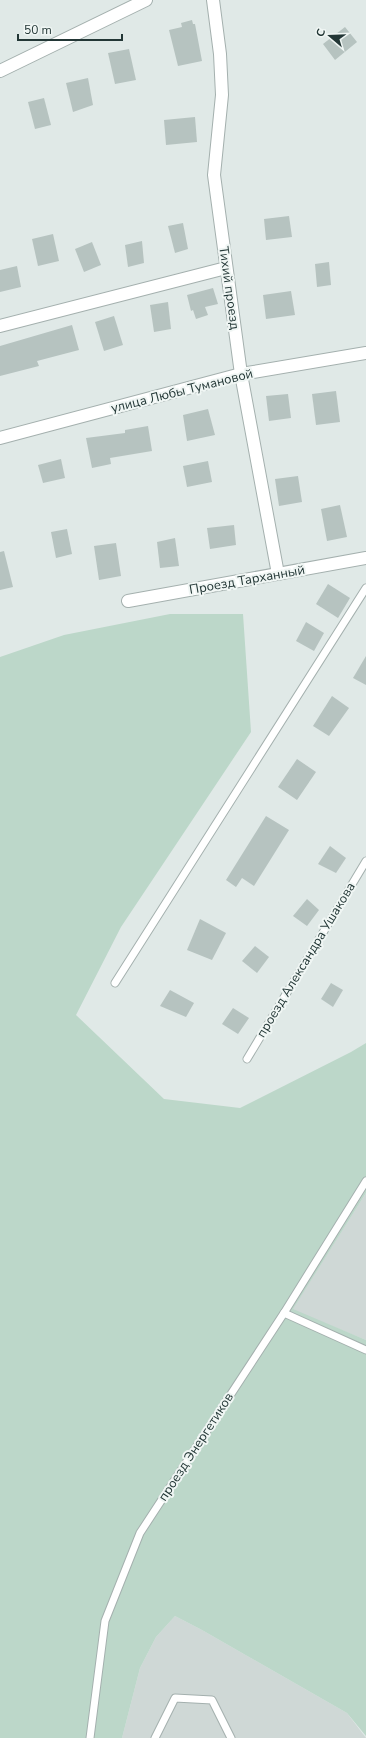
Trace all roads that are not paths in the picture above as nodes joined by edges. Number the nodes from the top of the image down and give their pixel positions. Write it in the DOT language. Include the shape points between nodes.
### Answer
graph roads {
  1 [pos="146,0"];
  2 [pos="213,0"];
  3 [pos="0,71"];
  4 [pos="226,268"];
  5 [pos="0,326"];
  6 [pos="366,353"];
  7 [pos="241,374"];
  8 [pos="0,438"];
  9 [pos="366,558"];
  10 [pos="278,574"];
  11 [pos="366,588"];
  12 [pos="128,601"];
  13 [pos="366,861"];
  14 [pos="115,983"];
  15 [pos="247,1059"];
  16 [pos="366,1180"];
  17 [pos="284,1314"];
  18 [pos="366,1350"];
  19 [pos="90,1738"];
  20 [pos="155,1738"];
  21 [pos="231,1738"];
  1 -- 3 [label="street"];
  2 -- 4 [label="street, Тихий проезд" via="222,95 214,175"];
  4 -- 5 [label="street"];
  4 -- 7 [label="street, Тихий проезд"];
  6 -- 7 [label="street, улица Любы Тумановой"];
  7 -- 8 [label="street, улица Любы Тумановой"];
  7 -- 10 [label="street, Тихий проезд"];
  9 -- 10 [label="street, Проезд Тарханный"];
  10 -- 12 [label="street, Проезд Тарханный"];
  11 -- 14 [label="lane"];
  13 -- 15 [label="lane, проезд Александра Ушакова"];
  16 -- 17 [label="lane, проезд Энергетиков"];
  17 -- 18 [label="lane"];
  17 -- 19 [label="lane, проезд Энергетиков" via="140,1533 105,1621"];
  20 -- 21 [label="lane" via="175,1698 212,1700"];
}
